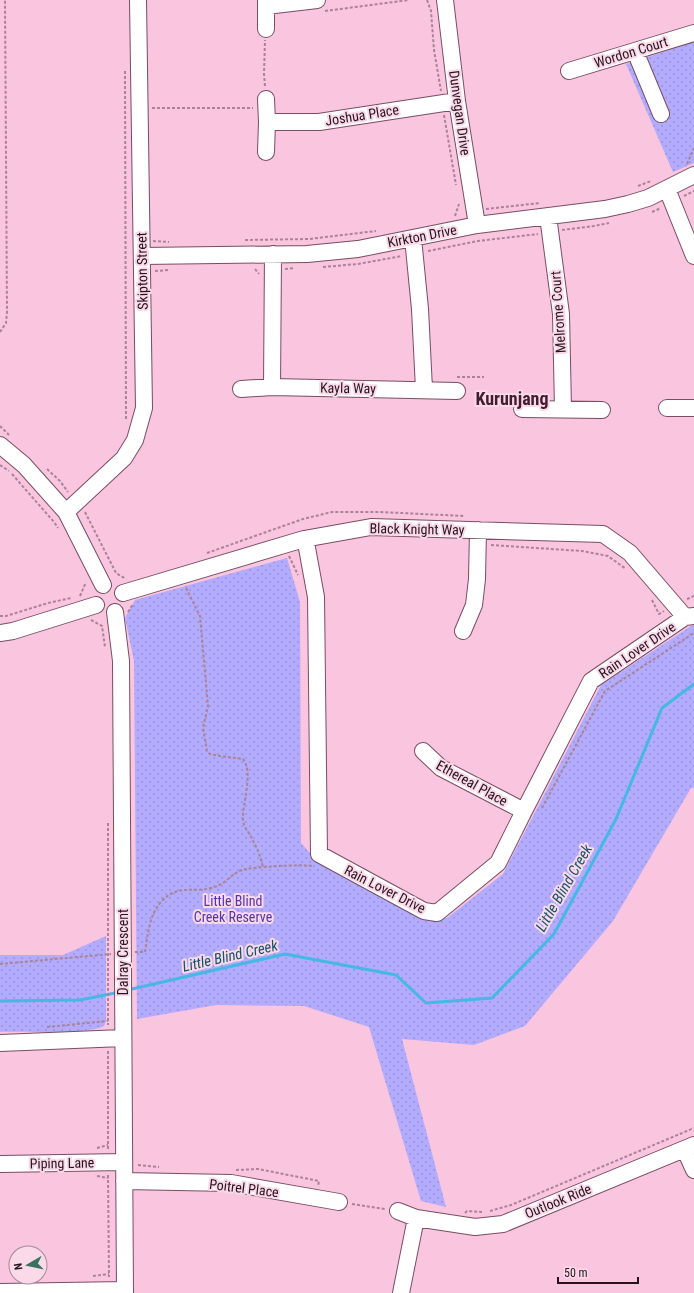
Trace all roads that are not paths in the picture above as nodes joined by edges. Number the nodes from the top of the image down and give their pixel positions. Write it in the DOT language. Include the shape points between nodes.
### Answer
graph roads {
  1 [pos="138,0"];
  2 [pos="445,0"];
  3 [pos="266,3"];
  4 [pos="318,6"];
  5 [pos="266,29"];
  6 [pos="694,33"];
  7 [pos="635,52"];
  8 [pos="569,71"];
  9 [pos="266,99"];
  10 [pos="457,101"];
  11 [pos="661,114"];
  12 [pos="267,122"];
  13 [pos="266,152"];
  14 [pos="694,176"];
  15 [pos="665,190"];
  16 [pos="545,209"];
  17 [pos="475,218"];
  18 [pos="414,246"];
  19 [pos="142,256"];
  20 [pos="694,256"];
  21 [pos="273,262"];
  22 [pos="456,384"];
  23 [pos="272,387"];
  24 [pos="241,389"];
  25 [pos="424,389"];
  26 [pos="667,408"];
  27 [pos="694,408"];
  28 [pos="522,409"];
  29 [pos="562,409"];
  30 [pos="602,410"];
  31 [pos="0,445"];
  32 [pos="66,512"];
  33 [pos="478,537"];
  34 [pos="305,544"];
  35 [pos="103,585"];
  36 [pos="123,593"];
  37 [pos="87,603"];
  38 [pos="115,612"];
  39 [pos="685,613"];
  40 [pos="463,631"];
  41 [pos="0,633"];
  42 [pos="422,751"];
  43 [pos="531,812"];
  44 [pos="116,1038"];
  45 [pos="0,1043"];
  46 [pos="689,1148"];
  47 [pos="124,1162"];
  48 [pos="0,1164"];
  49 [pos="694,1170"];
  50 [pos="124,1181"];
  51 [pos="339,1202"];
  52 [pos="398,1211"];
  53 [pos="416,1218"];
  54 [pos="125,1291"];
  55 [pos="0,1292"];
  56 [pos="401,1293"];
  1 -- 19 [label="street, Skipton Street"];
  2 -- 10 [label="street, Dunvegan Drive"];
  3 -- 4 [label="street"];
  3 -- 5 [label="street"];
  6 -- 7 [label="street, Wordon Court"];
  7 -- 8 [label="street, Wordon Court"];
  7 -- 11 [label="street"];
  9 -- 12 [label="street"];
  10 -- 12 [label="street, Joshua Place" via="319,122"];
  10 -- 17 [label="street, Dunvegan Drive"];
  12 -- 13 [label="street"];
  14 -- 15 [label="street, Kirkton Drive"];
  15 -- 16 [label="street, Kirkton Drive" via="628,204"];
  15 -- 20 [label="street"];
  16 -- 17 [label="street, Kirkton Drive"];
  16 -- 29 [label="street, Melrome Court" via="561,314"];
  17 -- 18 [label="street, Kirkton Drive"];
  18 -- 21 [label="street, Kirkton Drive" via="307,254"];
  18 -- 25 [label="street"];
  19 -- 21 [label="street, Kirkton Drive"];
  19 -- 32 [label="street, Skipton Street" via="144,408 135,440 124,458"];
  21 -- 23 [label="street"];
  22 -- 25 [label="street, Kayla Way"];
  23 -- 24 [label="street, Kayla Way"];
  23 -- 25 [label="street, Kayla Way"];
  26 -- 27 [label="street"];
  28 -- 29 [label="street"];
  29 -- 30 [label="street"];
  31 -- 32 [label="street" via="24,465"];
  32 -- 35 [label="street"];
  33 -- 34 [label="street, Black Knight Way" via="371,527"];
  33 -- 39 [label="street, Black Knight Way" via="603,534 630,553"];
  33 -- 40 [label="street" via="474,605"];
  34 -- 36 [label="street, Black Knight Way"];
  34 -- 43 [label="street, Rain Lover Drive" via="316,597 319,854 424,911 437,913 498,864"];
  35 -- 36 [label="street" via="112,584"];
  35 -- 37 [label="street"];
  36 -- 38 [label="street" via="122,606"];
  37 -- 38 [label="street" via="106,613"];
  37 -- 41 [label="street" via="13,631"];
  38 -- 44 [label="street, Dalray Crescent" via="121,661 115,953"];
  39 -- 43 [label="street, Rain Lover Drive" via="591,681"];
  42 -- 43 [label="street, Ethereal Place" via="441,768"];
  44 -- 45 [label="street"];
  44 -- 47 [label="street, Dalray Crescent"];
  46 -- 49 [label="street"];
  46 -- 53 [label="street, Outlook Ride" via="503,1224 475,1227"];
  47 -- 48 [label="street, Piping Lane"];
  47 -- 50 [label="street, Dalray Crescent"];
  50 -- 51 [label="street, Poitrel Place" via="232,1183"];
  50 -- 54 [label="street, Dalray Crescent"];
  52 -- 53 [label="street, Outlook Ride"];
  53 -- 56 [label="street"];
  54 -- 55 [label="street"];
}
